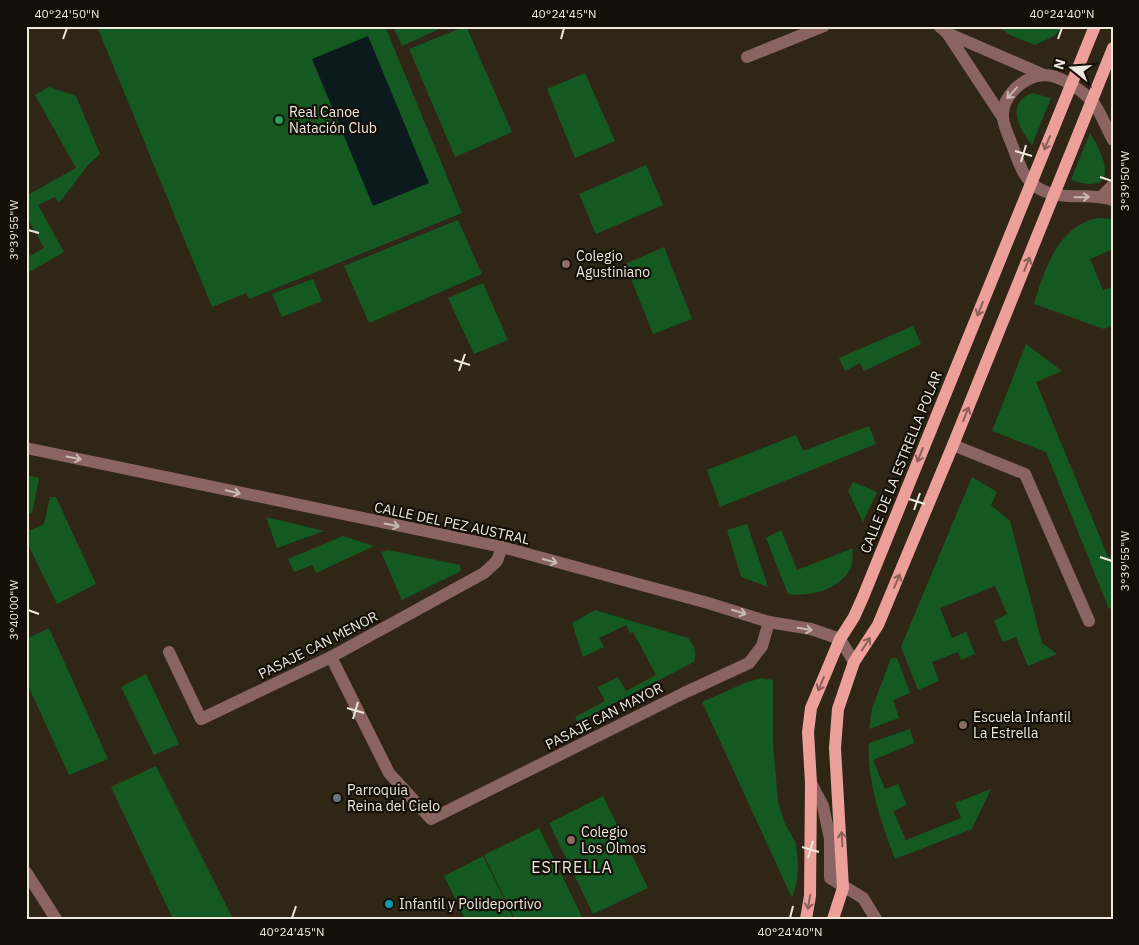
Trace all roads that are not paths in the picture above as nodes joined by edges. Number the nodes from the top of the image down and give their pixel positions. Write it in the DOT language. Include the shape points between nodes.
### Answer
graph roads {
  1 [pos="824,26"];
  2 [pos="1095,26"];
  3 [pos="943,30"];
  4 [pos="1113,48"];
  5 [pos="747,57"];
  6 [pos="1044,75"];
  7 [pos="1071,85"];
  8 [pos="1092,100"];
  9 [pos="1003,118"];
  10 [pos="1113,140"];
  11 [pos="1030,182"];
  12 [pos="1113,185"];
  13 [pos="1055,194"];
  14 [pos="1107,198"];
  15 [pos="953,445"];
  16 [pos="26,448"];
  17 [pos="502,547"];
  18 [pos="1090,621"];
  19 [pos="769,622"];
  20 [pos="840,639"];
  21 [pos="169,652"];
  22 [pos="331,658"];
  23 [pos="854,662"];
  24 [pos="811,783"];
  25 [pos="26,872"];
  26 [pos="843,888"];
  27 [pos="56,919"];
  28 [pos="806,919"];
  29 [pos="833,919"];
  30 [pos="876,919"];
  1 -- 5 [label="street"];
  2 -- 7 [label="main road, CALLE DE LA ESTRELLA POLAR"];
  3 -- 6 [label="street"];
  3 -- 9 [label="street"];
  4 -- 8 [label="main road"];
  6 -- 7 [label="street"];
  6 -- 9 [label="street, one-way" via="1016,87 1006,100"];
  7 -- 8 [label="street"];
  7 -- 11 [label="main road, CALLE DE LA ESTRELLA POLAR, one-way"];
  8 -- 10 [label="street"];
  8 -- 13 [label="main road"];
  9 -- 11 [label="street" via="1021,170"];
  11 -- 13 [label="street"];
  11 -- 20 [label="main road, CALLE DE LA ESTRELLA POLAR, one-way" via="863,597"];
  12 -- 14 [label="street"];
  13 -- 14 [label="street, one-way" via="1073,198"];
  15 -- 13 [label="main road, one-way"];
  15 -- 18 [label="street" via="1026,474"];
  23 -- 15 [label="main road, one-way" via="878,626"];
  16 -- 17 [label="street, CALLE DEL PEZ AUSTRAL, one-way"];
  17 -- 19 [label="street, CALLE DEL PEZ AUSTRAL, one-way"];
  17 -- 22 [label="street, PASAJE CAN MENOR" via="497,561 484,574"];
  19 -- 20 [label="street, CALLE DEL PEZ AUSTRAL, one-way" via="811,629"];
  19 -- 22 [label="street, PASAJE CAN MAYOR" via="762,646 749,663 684,692 431,820 389,773"];
  20 -- 23 [label="street"];
  20 -- 24 [label="main road, CALLE DE LA ESTRELLA POLAR, one-way" via="811,708 808,732"];
  21 -- 22 [label="street, PASAJE CAN MENOR" via="201,719"];
  26 -- 23 [label="main road, one-way" via="835,748 838,710"];
  24 -- 26 [label="street, CALLE DE LA ESTRELLA POLAR" via="823,806 830,839 830,878"];
  24 -- 28 [label="main road, one-way" via="810,896"];
  25 -- 27 [label="street"];
  26 -- 29 [label="main road"];
  26 -- 30 [label="street, CALLE DE LA ESTRELLA POLAR" via="864,898"];
}
